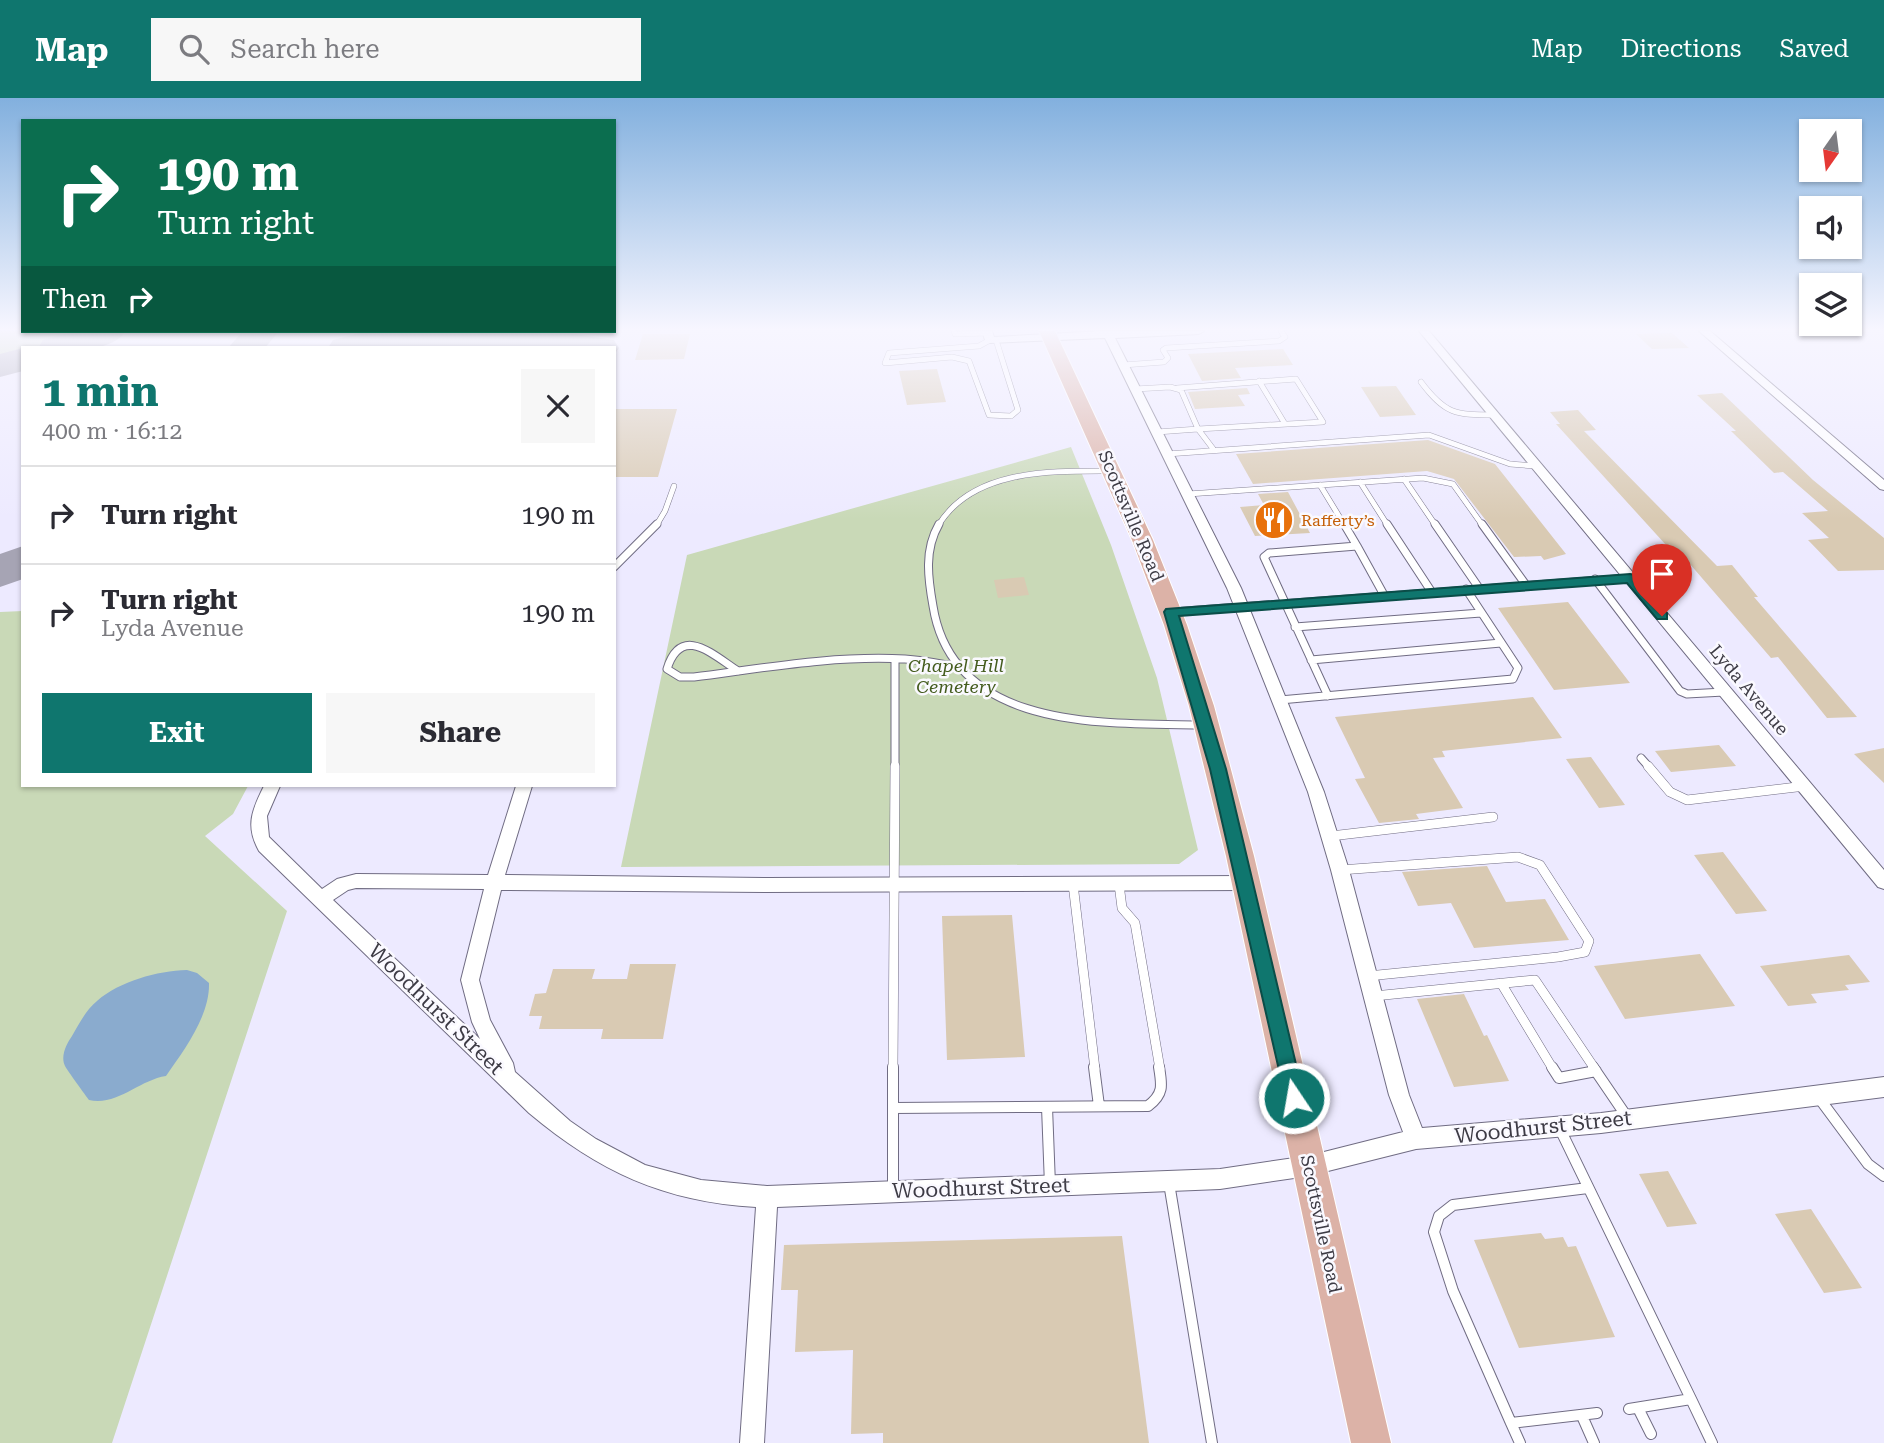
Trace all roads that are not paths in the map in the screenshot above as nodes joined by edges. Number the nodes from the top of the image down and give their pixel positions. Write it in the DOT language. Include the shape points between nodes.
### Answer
graph roads {
  1 [pos="981,394"];
  2 [pos="1012,394"];
  3 [pos="1077,394"];
  4 [pos="1137,394"];
  5 [pos="1183,394"];
  6 [pos="1267,394"];
  7 [pos="1306,394"];
  8 [pos="1430,394"];
  9 [pos="1476,394"];
  10 [pos="1777,394"];
  11 [pos="1494,415"];
  12 [pos="1285,424"];
  13 [pos="1198,429"];
  14 [pos="1157,432"];
  15 [pos="1214,450"];
  16 [pos="1167,454"];
  17 [pos="1535,466"];
  18 [pos="1114,471"];
  19 [pos="1405,479"];
  20 [pos="1360,482"];
  21 [pos="1320,485"];
  22 [pos="674,486"];
  23 [pos="1884,486"];
  24 [pos="1188,494"];
  25 [pos="1357,546"];
  26 [pos="616,565"];
  27 [pos="1630,578"];
  28 [pos="1595,579"];
  29 [pos="1526,585"];
  30 [pos="1479,588"];
  31 [pos="1466,589"];
  32 [pos="1431,592"];
  33 [pos="1384,595"];
  34 [pos="1284,603"];
  35 [pos="1241,606"];
  36 [pos="1171,612"];
  37 [pos="1481,612"];
  38 [pos="1295,627"];
  39 [pos="1501,643"];
  40 [pos="895,659"];
  41 [pos="1311,660"];
  42 [pos="959,667"];
  43 [pos="738,671"];
  44 [pos="1724,692"];
  45 [pos="1328,696"];
  46 [pos="1280,700"];
  47 [pos="1207,725"];
  48 [pos="1641,758"];
  49 [pos="1805,786"];
  50 [pos="272,787"];
  51 [pos="524,787"];
  52 [pos="1493,817"];
  53 [pos="1331,836"];
  54 [pos="1340,870"];
  55 [pos="1884,882"];
  56 [pos="494,883"];
  57 [pos="1245,883"];
  58 [pos="1073,884"];
  59 [pos="1119,884"];
  60 [pos="895,885"];
  61 [pos="320,900"];
  62 [pos="1368,976"];
  63 [pos="1501,983"];
  64 [pos="1374,996"];
  65 [pos="1596,1071"];
  66 [pos="512,1082"];
  67 [pos="1884,1087"];
  68 [pos="1817,1096"];
  69 [pos="1099,1106"];
  70 [pos="1047,1107"];
  71 [pos="894,1108"];
  72 [pos="1628,1119"];
  73 [pos="1559,1127"];
  74 [pos="1416,1139"];
  75 [pos="1308,1166"];
  76 [pos="1884,1175"];
  77 [pos="1168,1180"];
  78 [pos="1050,1185"];
  79 [pos="1588,1188"];
  80 [pos="893,1192"];
  81 [pos="768,1197"];
  82 [pos="1690,1399"];
  83 [pos="1597,1413"];
  84 [pos="1582,1416"];
  85 [pos="1511,1423"];
  86 [pos="1651,1434"];
  87 [pos="752,1443"];
  88 [pos="1212,1443"];
  89 [pos="1371,1443"];
  90 [pos="1521,1443"];
  91 [pos="1594,1443"];
  92 [pos="1712,1443"];
  1 -- 2 [label="lane" via="989,415 1011,416 1018,410"];
  3 -- 18 [label="main road, Scottsville Road"];
  4 -- 14 [label="street"];
  5 -- 13 [label="lane"];
  6 -- 12 [label="lane"];
  7 -- 12 [label="lane" via="1324,422"];
  8 -- 11 [label="lane" via="1448,413"];
  9 -- 11 [label="street, Lyda Avenue"];
  10 -- 23 [label="street"];
  11 -- 17 [label="street, Lyda Avenue"];
  12 -- 13 [label="lane"];
  13 -- 14 [label="lane"];
  13 -- 15 [label="lane"];
  14 -- 16 [label="street"];
  15 -- 16 [label="lane"];
  15 -- 17 [label="lane" via="1429,435 1510,464"];
  16 -- 24 [label="street"];
  17 -- 27 [label="street, Lyda Avenue"];
  18 -- 36 [label="main road, Scottsville Road"];
  18 -- 42 [label="lane" via="1047,471 1004,478 966,496 939,520 928,550 927,581 937,625"];
  19 -- 20 [label="lane"];
  19 -- 29 [label="lane" via="1441,479 1453,484"];
  19 -- 30 [label="lane"];
  20 -- 21 [label="lane"];
  20 -- 32 [label="lane"];
  21 -- 24 [label="lane"];
  21 -- 25 [label="lane"];
  22 -- 26 [label="lane" via="664,517"];
  24 -- 35 [label="street"];
  25 -- 33 [label="lane"];
  25 -- 34 [label="lane" via="1269,553 1265,563"];
  27 -- 28 [label="lane"];
  27 -- 44 [label="street, Lyda Avenue"];
  28 -- 29 [label="lane"];
  28 -- 44 [label="lane" via="1680,691"];
  29 -- 30 [label="lane"];
  30 -- 31 [label="lane"];
  31 -- 32 [label="lane"];
  31 -- 37 [label="lane"];
  32 -- 33 [label="lane"];
  33 -- 34 [label="lane"];
  34 -- 35 [label="lane"];
  34 -- 38 [label="lane"];
  35 -- 36 [label="lane"];
  35 -- 46 [label="street"];
  36 -- 47 [label="main road, Scottsville Road"];
  37 -- 38 [label="lane"];
  37 -- 39 [label="lane"];
  38 -- 41 [label="lane"];
  39 -- 41 [label="lane"];
  39 -- 45 [label="lane" via="1518,668 1513,679"];
  40 -- 42 [label="lane"];
  40 -- 43 [label="lane"];
  40 -- 60 [label="lane"];
  41 -- 45 [label="lane"];
  42 -- 47 [label="lane" via="989,692 1048,716 1098,723"];
  43 -- 43 [label="lane" via="680,677 667,669 670,653 683,644"];
  44 -- 49 [label="street, Lyda Avenue"];
  45 -- 46 [label="lane"];
  46 -- 53 [label="street"];
  47 -- 57 [label="main road, Scottsville Road"];
  48 -- 49 [label="lane" via="1670,792 1687,800"];
  49 -- 55 [label="street, Lyda Avenue"];
  50 -- 61 [label="street, Woodhurst Street" via="258,817 261,840"];
  51 -- 56 [label="street"];
  52 -- 53 [label="lane"];
  53 -- 54 [label="street"];
  54 -- 62 [label="street"];
  54 -- 62 [label="lane" via="1518,857 1540,866 1589,941 1585,952 1570,955"];
  56 -- 60 [label="street"];
  56 -- 61 [label="street" via="356,881"];
  56 -- 66 [label="street" via="470,980 481,1022"];
  57 -- 59 [label="street"];
  57 -- 75 [label="main road, Scottsville Road"];
  58 -- 59 [label="street"];
  58 -- 60 [label="street"];
  58 -- 69 [label="lane"];
  59 -- 69 [label="lane" via="1122,908 1135,923 1163,1090 1147,1106"];
  60 -- 71 [label="lane"];
  61 -- 66 [label="street, Woodhurst Street"];
  62 -- 64 [label="street"];
  63 -- 64 [label="lane"];
  63 -- 65 [label="lane" via="1535,980"];
  63 -- 65 [label="lane" via="1559,1078"];
  64 -- 74 [label="street" via="1399,1096"];
  65 -- 72 [label="lane"];
  66 -- 81 [label="street, Woodhurst Street" via="584,1146 639,1175 701,1193"];
  67 -- 68 [label="street, Woodhurst Street"];
  68 -- 72 [label="street, Woodhurst Street"];
  68 -- 76 [label="lane" via="1868,1164"];
  69 -- 70 [label="lane"];
  70 -- 71 [label="lane"];
  70 -- 78 [label="lane"];
  71 -- 80 [label="lane"];
  72 -- 73 [label="street, Woodhurst Street"];
  73 -- 74 [label="street, Woodhurst Street"];
  73 -- 79 [label="lane"];
  74 -- 75 [label="street, Woodhurst Street"];
  75 -- 77 [label="street, Woodhurst Street" via="1220,1179"];
  75 -- 89 [label="main road, Scottsville Road"];
  77 -- 78 [label="street, Woodhurst Street"];
  77 -- 88 [label="lane"];
  78 -- 80 [label="street, Woodhurst Street"];
  79 -- 82 [label="lane"];
  79 -- 85 [label="lane" via="1453,1205 1439,1216 1434,1232 1453,1291"];
  80 -- 81 [label="street, Woodhurst Street"];
  81 -- 87 [label="street"];
  82 -- 86 [label="lane" via="1634,1408"];
  82 -- 92 [label="lane"];
  83 -- 84 [label="lane"];
  84 -- 85 [label="lane"];
  84 -- 91 [label="lane"];
  85 -- 90 [label="lane"];
}
